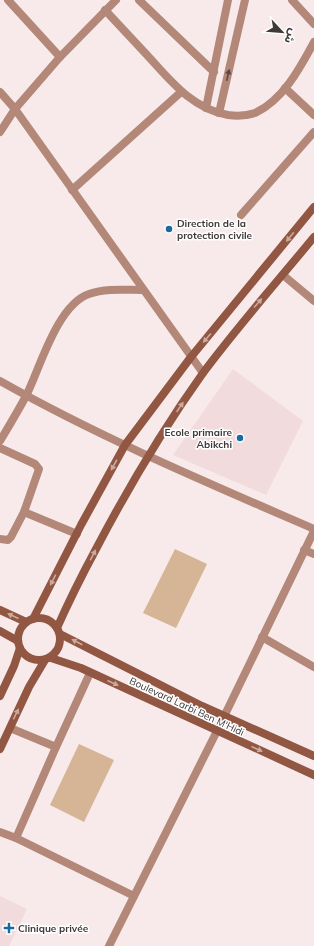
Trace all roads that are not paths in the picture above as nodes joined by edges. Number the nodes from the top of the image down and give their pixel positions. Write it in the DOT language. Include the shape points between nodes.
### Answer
graph roads {
  1 [pos="8,0"];
  2 [pos="116,0"];
  3 [pos="139,0"];
  4 [pos="228,0"];
  5 [pos="245,0"];
  6 [pos="292,0"];
  7 [pos="105,10"];
  8 [pos="314,24"];
  9 [pos="314,42"];
  10 [pos="60,57"];
  11 [pos="214,72"];
  12 [pos="284,88"];
  13 [pos="0,92"];
  14 [pos="181,92"];
  15 [pos="15,108"];
  16 [pos="206,108"];
  17 [pos="219,113"];
  18 [pos="314,115"];
  19 [pos="0,132"];
  20 [pos="314,132"];
  21 [pos="72,190"];
  22 [pos="314,207"];
  23 [pos="241,216"];
  24 [pos="314,237"];
  25 [pos="283,275"];
  26 [pos="143,290"];
  27 [pos="314,302"];
  28 [pos="191,356"];
  29 [pos="203,373"];
  30 [pos="0,381"];
  31 [pos="26,395"];
  32 [pos="0,441"];
  33 [pos="126,445"];
  34 [pos="0,448"];
  35 [pos="147,456"];
  36 [pos="24,512"];
  37 [pos="314,530"];
  38 [pos="77,534"];
  39 [pos="0,538"];
  40 [pos="304,550"];
  41 [pos="314,554"];
  42 [pos="0,610"];
  43 [pos="30,620"];
  44 [pos="0,631"];
  45 [pos="59,631"];
  46 [pos="262,637"];
  47 [pos="19,645"];
  48 [pos="48,659"];
  49 [pos="314,667"];
  50 [pos="90,673"];
  51 [pos="0,696"];
  52 [pos="223,716"];
  53 [pos="10,728"];
  54 [pos="216,730"];
  55 [pos="56,748"];
  56 [pos="0,749"];
  57 [pos="314,756"];
  58 [pos="314,775"];
  59 [pos="0,832"];
  60 [pos="16,838"];
  61 [pos="134,896"];
  62 [pos="109,946"];
  1 -- 10 [label="street"];
  2 -- 7 [label="street"];
  3 -- 11 [label="street"];
  4 -- 11 [label="street"];
  17 -- 5 [label="street, one-way"];
  6 -- 8 [label="street"];
  7 -- 10 [label="street"];
  7 -- 14 [label="street"];
  9 -- 12 [label="street" via="302,65"];
  10 -- 15 [label="street"];
  11 -- 16 [label="street"];
  12 -- 17 [label="street" via="269,104 254,113 237,116"];
  12 -- 18 [label="street"];
  13 -- 15 [label="street"];
  14 -- 16 [label="street"];
  14 -- 21 [label="street"];
  15 -- 19 [label="street"];
  15 -- 21 [label="street"];
  16 -- 17 [label="street"];
  20 -- 23 [label="street"];
  21 -- 26 [label="street"];
  22 -- 28 [label="main road, one-way"];
  24 -- 25 [label="main road"];
  25 -- 27 [label="street"];
  29 -- 25 [label="main road, one-way"];
  26 -- 28 [label="street"];
  26 -- 31 [label="street" via="108,290 87,294 72,305 59,322"];
  28 -- 29 [label="street"];
  28 -- 33 [label="main road"];
  35 -- 29 [label="main road, one-way"];
  30 -- 31 [label="street"];
  31 -- 32 [label="street"];
  31 -- 33 [label="street"];
  33 -- 35 [label="street"];
  33 -- 38 [label="main road, one-way"];
  34 -- 36 [label="street" via="39,468"];
  35 -- 37 [label="street"];
  45 -- 35 [label="main road, one-way" via="68,603"];
  36 -- 38 [label="street"];
  36 -- 39 [label="street" via="12,537 8,540"];
  37 -- 40 [label="street"];
  38 -- 43 [label="main road, one-way"];
  40 -- 41 [label="street"];
  40 -- 46 [label="street"];
  43 -- 42 [label="main road, one-way"];
  43 -- 45 [label="main road" via="47,619 53,622"];
  43 -- 47 [label="main road" via="21,627 18,634"];
  44 -- 47 [label="main road"];
  45 -- 48 [label="main road" via="59,647"];
  52 -- 45 [label="main road, one-way"];
  46 -- 49 [label="street"];
  46 -- 52 [label="street"];
  47 -- 48 [label="main road" via="27,658 39,661"];
  47 -- 51 [label="main road" via="14,666"];
  48 -- 50 [label="main road, Boulevard Larbi Ben M'Hidi"];
  53 -- 48 [label="main road, one-way" via="29,687"];
  50 -- 54 [label="main road, Boulevard Larbi Ben M'Hidi, one-way"];
  50 -- 55 [label="street"];
  52 -- 54 [label="street"];
  52 -- 57 [label="main road"];
  53 -- 55 [label="street"];
  53 -- 56 [label="main road"];
  54 -- 58 [label="main road, Boulevard Larbi Ben M'Hidi, one-way"];
  54 -- 61 [label="street"];
  55 -- 60 [label="street"];
  59 -- 60 [label="street"];
  60 -- 61 [label="street"];
  61 -- 62 [label="street"];
}
